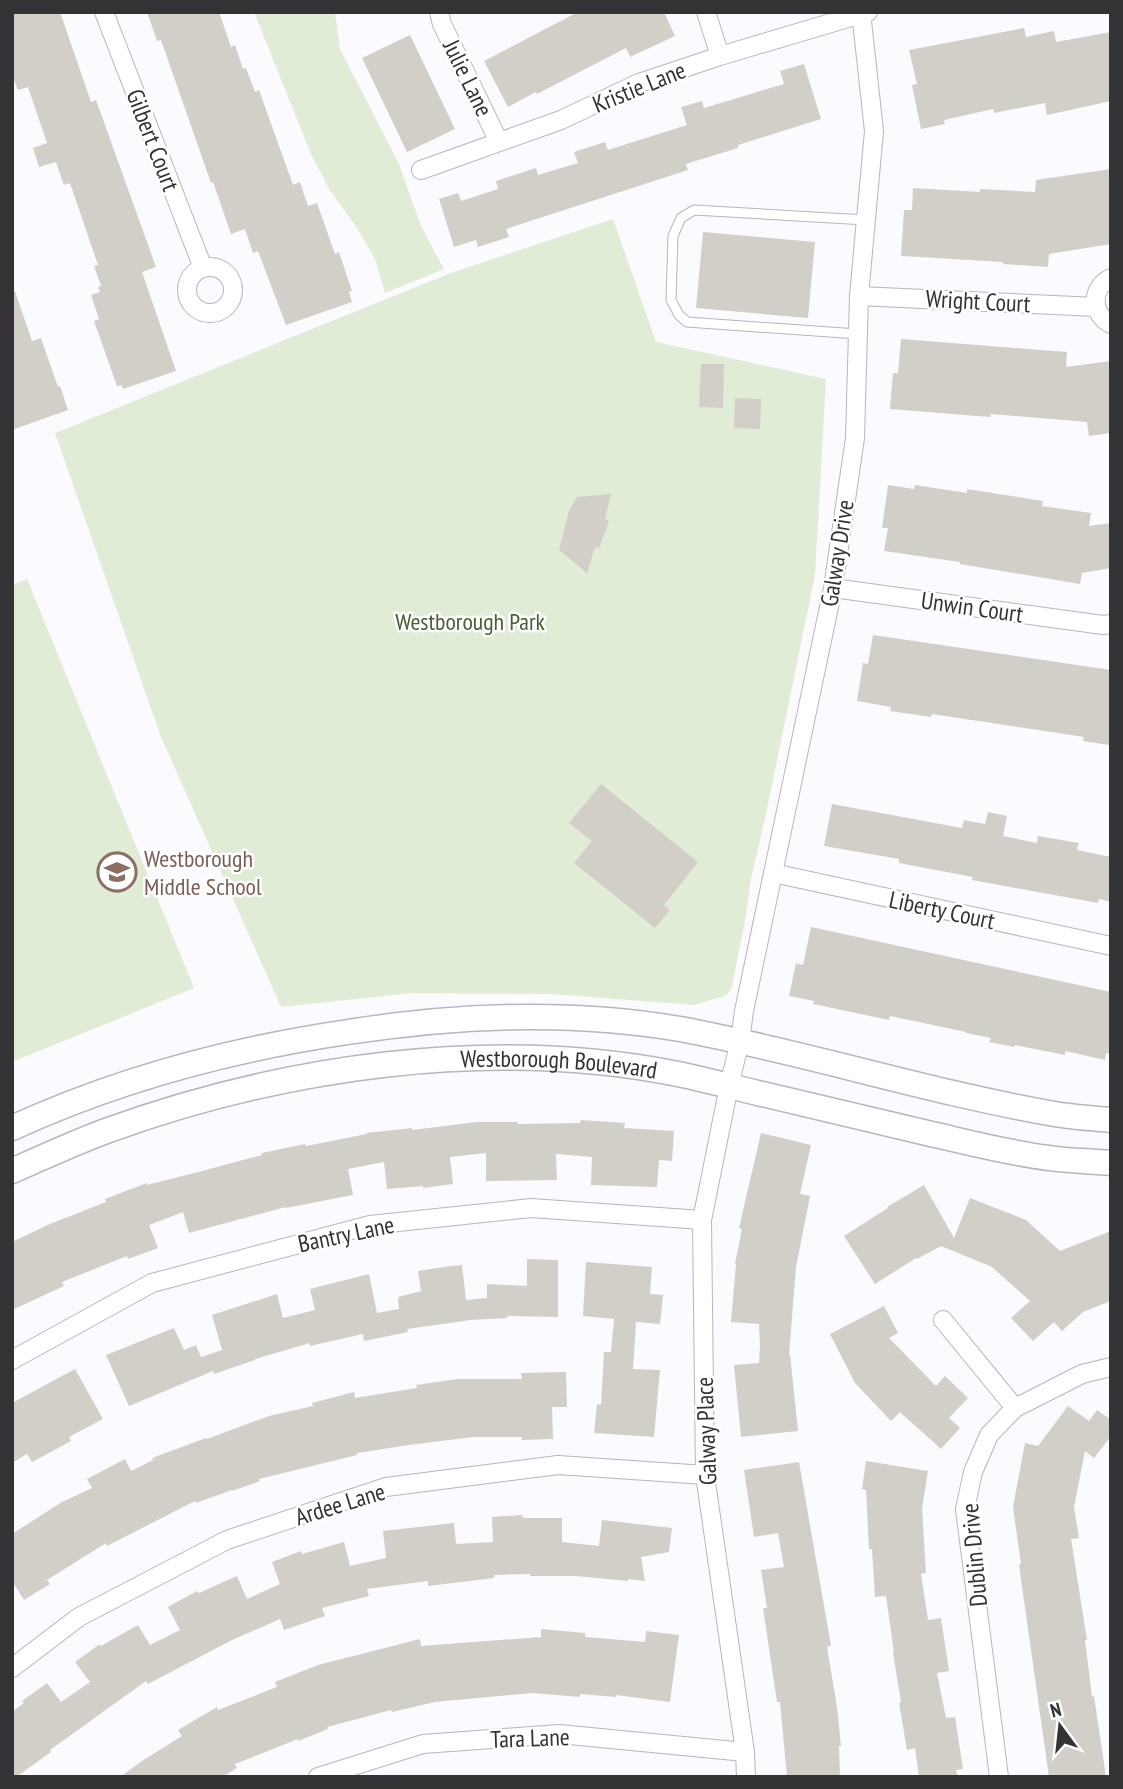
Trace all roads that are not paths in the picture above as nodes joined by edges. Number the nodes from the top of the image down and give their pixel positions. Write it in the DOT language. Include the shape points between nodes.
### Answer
graph roads {
  1 [pos="104,12"];
  2 [pos="439,12"];
  3 [pos="706,12"];
  4 [pos="863,13"];
  5 [pos="720,56"];
  6 [pos="499,142"];
  7 [pos="421,170"];
  8 [pos="866,220"];
  9 [pos="203,268"];
  10 [pos="1111,278"];
  11 [pos="859,296"];
  12 [pos="1096,307"];
  13 [pos="1111,324"];
  14 [pos="858,334"];
  15 [pos="833,588"];
  16 [pos="1111,624"];
  17 [pos="773,873"];
  18 [pos="1111,946"];
  19 [pos="740,1041"];
  20 [pos="729,1086"];
  21 [pos="1111,1120"];
  22 [pos="12,1128"];
  23 [pos="1111,1163"];
  24 [pos="12,1171"];
  25 [pos="702,1220"];
  26 [pos="943,1320"];
  27 [pos="12,1360"];
  28 [pos="1111,1367"];
  29 [pos="1015,1408"];
  30 [pos="705,1475"];
  31 [pos="12,1668"];
  32 [pos="745,1752"];
  33 [pos="318,1777"];
  34 [pos="746,1777"];
  35 [pos="999,1777"];
  1 -- 9 [label="street, Gilbert Court"];
  2 -- 6 [label="street, Julie Lane"];
  3 -- 5 [label="street"];
  4 -- 5 [label="street, Kristie Lane"];
  4 -- 8 [label="street, Galway Drive" via="874,131"];
  5 -- 6 [label="street, Kristie Lane" via="639,83 561,120"];
  6 -- 7 [label="street, Kristie Lane"];
  8 -- 11 [label="street, Galway Drive"];
  8 -- 14 [label="lane" via="694,210 681,218 673,236 671,300 687,322"];
  10 -- 12 [label="street" via="1098,288"];
  11 -- 12 [label="street, Wright Court"];
  11 -- 14 [label="street, Galway Drive"];
  12 -- 13 [label="street"];
  14 -- 15 [label="street, Galway Drive" via="855,438"];
  15 -- 16 [label="street, Unwin Court"];
  15 -- 17 [label="street, Galway Drive"];
  17 -- 18 [label="street, Liberty Court"];
  17 -- 19 [label="street, Galway Drive"];
  19 -- 20 [label="street, Galway Drive"];
  19 -- 21 [label="main road, Westborough Boulevard" via="995,1102"];
  19 -- 22 [label="main road, Westborough Boulevard" via="622,1021 561,1017 385,1026 262,1046 153,1074"];
  20 -- 23 [label="main road, Westborough Boulevard" via="981,1146"];
  20 -- 24 [label="main road, Westborough Boulevard" via="618,1063 559,1058 444,1060 328,1072 204,1100 104,1132"];
  20 -- 25 [label="street, Galway Place"];
  25 -- 27 [label="street, Bantry Lane" via="531,1208 370,1225 152,1283"];
  25 -- 30 [label="street, Galway Place"];
  26 -- 29 [label="street"];
  28 -- 29 [label="street, Dublin Drive" via="1082,1374"];
  29 -- 35 [label="street, Dublin Drive" via="989,1435 972,1472 965,1510"];
  30 -- 31 [label="street, Ardee Lane" via="558,1465 386,1487 227,1540 79,1617"];
  30 -- 32 [label="street, Galway Place"];
  32 -- 33 [label="street, Tara Lane" via="559,1734 423,1744"];
  32 -- 34 [label="street, Galway Place"];
}
